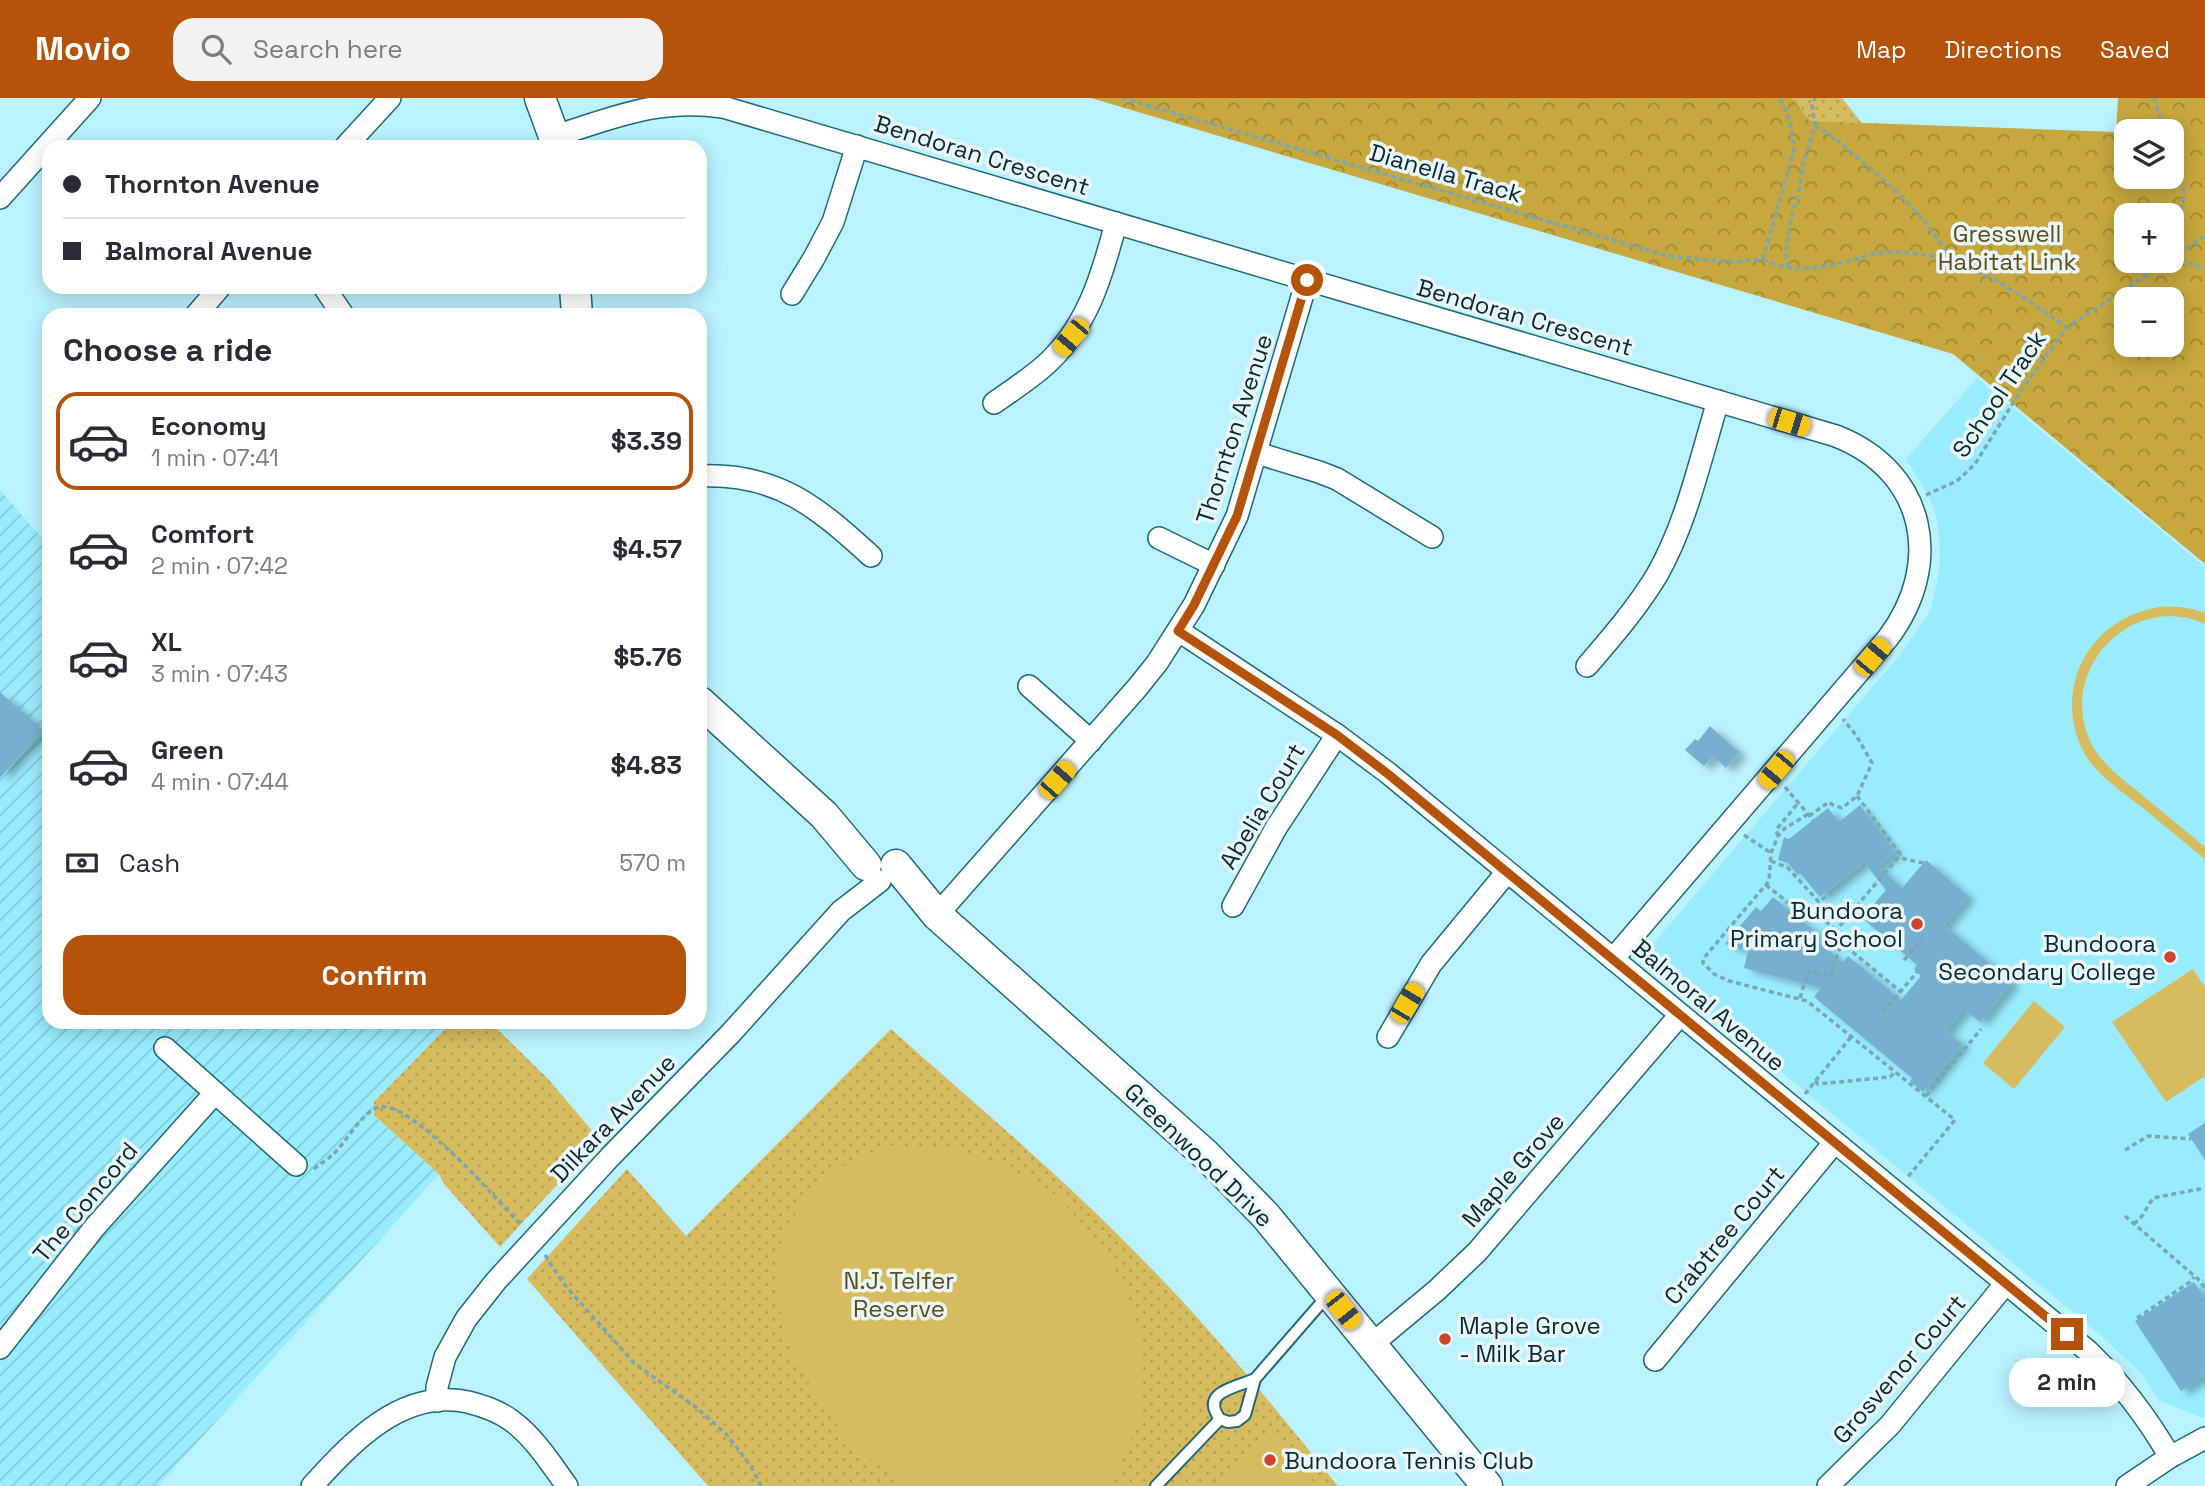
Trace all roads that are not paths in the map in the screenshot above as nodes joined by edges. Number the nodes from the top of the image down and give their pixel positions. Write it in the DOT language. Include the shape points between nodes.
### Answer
graph roads {
  1 [pos="90,98"];
  2 [pos="390,98"];
  3 [pos="540,98"];
  4 [pos="52,140"];
  5 [pos="351,140"];
  6 [pos="555,140"];
  7 [pos="561,140"];
  8 [pos="857,146"];
  9 [pos="42,151"];
  10 [pos="0,198"];
  11 [pos="1116,223"];
  12 [pos="1307,280"];
  13 [pos="214,294"];
  14 [pos="792,294"];
  15 [pos="201,308"];
  16 [pos="1718,401"];
  17 [pos="994,402"];
  18 [pos="1257,453"];
  19 [pos="707,476"];
  20 [pos="1432,537"];
  21 [pos="1159,538"];
  22 [pos="871,556"];
  23 [pos="1214,565"];
  24 [pos="1178,631"];
  25 [pos="1587,666"];
  26 [pos="1030,686"];
  27 [pos="707,710"];
  28 [pos="1337,735"];
  29 [pos="1091,741"];
  30 [pos="879,869"];
  31 [pos="1507,872"];
  32 [pos="1233,906"];
  33 [pos="937,915"];
  34 [pos="1613,960"];
  35 [pos="1680,1015"];
  36 [pos="1388,1037"];
  37 [pos="166,1048"];
  38 [pos="215,1093"];
  39 [pos="1834,1143"];
  40 [pos="296,1165"];
  41 [pos="2006,1283"];
  42 [pos="1330,1293"];
  43 [pos="1371,1345"];
  44 [pos="0,1348"];
  45 [pos="1655,1360"];
  46 [pos="1255,1379"];
  47 [pos="443,1400"];
  48 [pos="1220,1419"];
  49 [pos="2205,1438"];
  50 [pos="2170,1457"];
  51 [pos="312,1486"];
  52 [pos="568,1486"];
  53 [pos="1156,1486"];
  54 [pos="1487,1486"];
  55 [pos="1828,1486"];
  56 [pos="2127,1486"];
  1 -- 4 [label="street"];
  2 -- 5 [label="street"];
  3 -- 6 [label="street"];
  7 -- 8 [label="street, Bendoran Crescent" via="632,111 683,104 723,107"];
  8 -- 11 [label="street, Bendoran Crescent"];
  8 -- 14 [label="street" via="832,222"];
  9 -- 10 [label="street"];
  11 -- 12 [label="street, Bendoran Crescent"];
  11 -- 17 [label="street" via="1093,299 1071,337 1044,366"];
  12 -- 16 [label="street, Bendoran Crescent"];
  12 -- 18 [label="street, Thornton Avenue"];
  13 -- 15 [label="street"];
  16 -- 25 [label="street" via="1669,552 1644,595"];
  16 -- 34 [label="street, Bendoran Crescent" via="1836,436 1879,461 1900,485 1915,516 1920,568 1899,624"];
  18 -- 20 [label="street" via="1337,480"];
  18 -- 23 [label="street, Thornton Avenue" via="1237,516"];
  19 -- 22 [label="street" via="749,480 786,491 820,511"];
  21 -- 23 [label="street"];
  23 -- 24 [label="street, Thornton Avenue"];
  24 -- 28 [label="street, Balmoral Avenue"];
  24 -- 29 [label="street, Thornton Avenue"];
  26 -- 29 [label="street"];
  27 -- 30 [label="street, Greenwood Drive"];
  28 -- 31 [label="street, Balmoral Avenue"];
  28 -- 32 [label="street, Abelia Court" via="1276,828"];
  29 -- 33 [label="street, Thornton Avenue"];
  30 -- 33 [label="street, Greenwood Drive"];
  30 -- 47 [label="street, Dilkara Avenue" via="496,1281 457,1334"];
  31 -- 34 [label="street, Balmoral Avenue"];
  31 -- 36 [label="street" via="1431,964"];
  33 -- 42 [label="street, Greenwood Drive" via="1219,1167"];
  34 -- 35 [label="street, Balmoral Avenue"];
  35 -- 39 [label="street, Balmoral Avenue"];
  35 -- 43 [label="street, Maple Grove" via="1483,1245"];
  37 -- 38 [label="street"];
  38 -- 40 [label="street"];
  38 -- 44 [label="street, The Concord" via="94,1228"];
  39 -- 41 [label="street, Balmoral Avenue"];
  39 -- 45 [label="street, Crabtree Court"];
  41 -- 50 [label="street, Balmoral Avenue" via="2108,1370"];
  41 -- 55 [label="street, Grosvenor Court" via="1890,1425"];
  42 -- 43 [label="street, Greenwood Drive"];
  42 -- 46 [label="lane"];
  43 -- 54 [label="street, Greenwood Drive"];
  46 -- 48 [label="lane" via="1245,1415 1228,1422"];
  46 -- 48 [label="lane" via="1220,1393 1214,1404"];
  47 -- 51 [label="street" via="389,1415"];
  47 -- 52 [label="street" via="481,1405 511,1420"];
  48 -- 53 [label="lane"];
  49 -- 50 [label="street"];
  50 -- 56 [label="street"];
}
